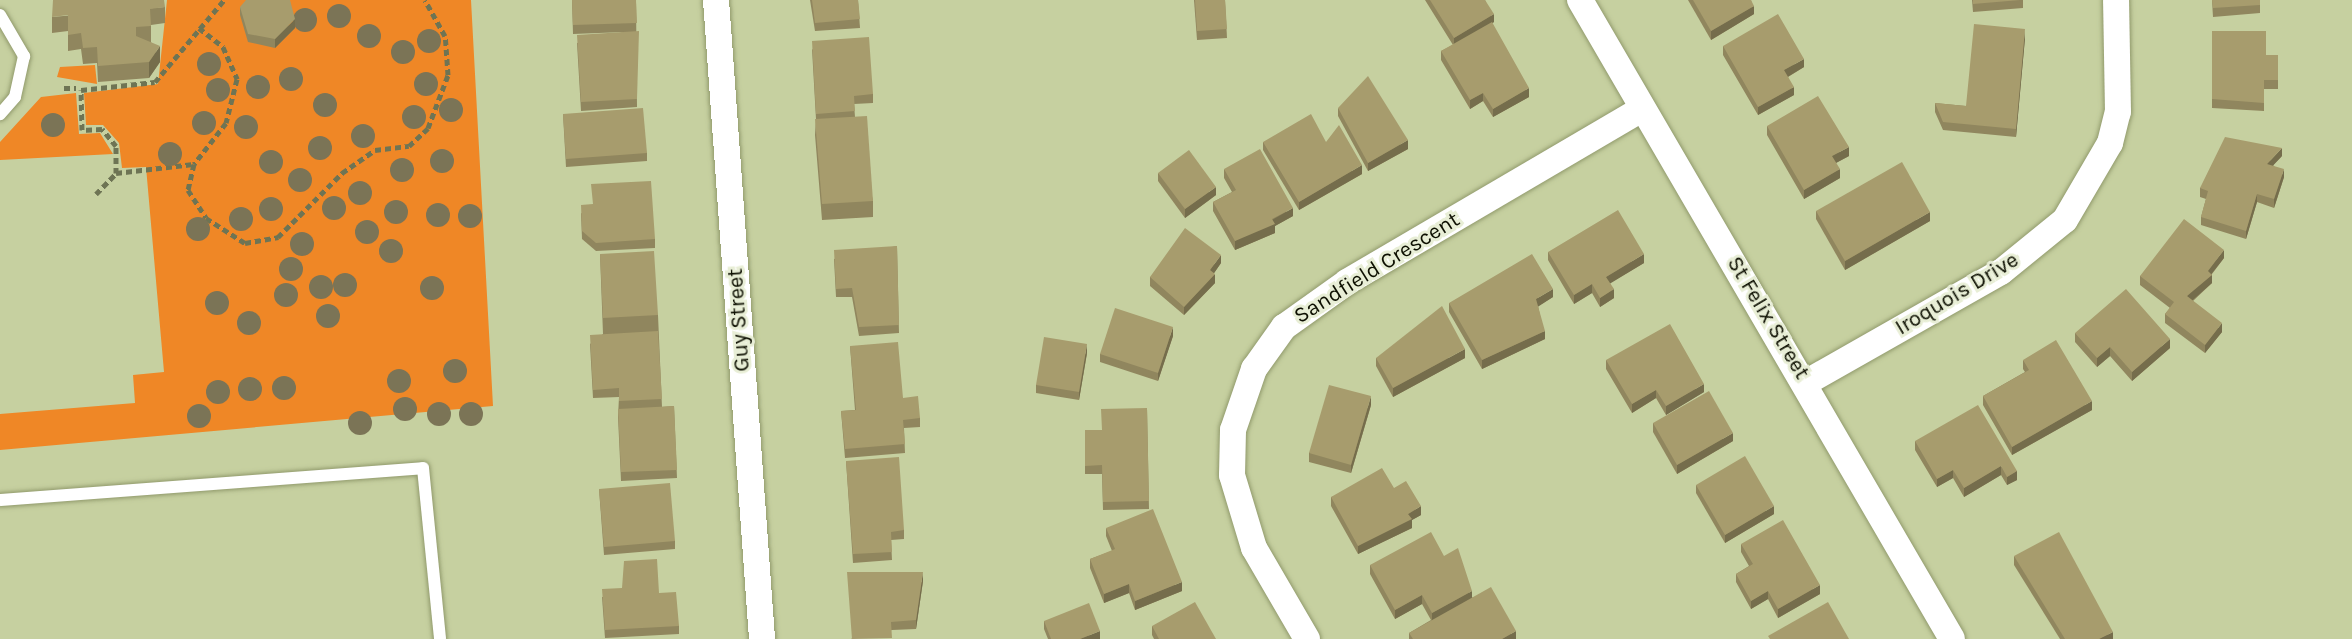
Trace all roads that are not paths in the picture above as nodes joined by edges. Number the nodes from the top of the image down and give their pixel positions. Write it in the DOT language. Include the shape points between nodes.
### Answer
graph roads {
  1 [pos="716,0"];
  2 [pos="1580,0"];
  3 [pos="2116,0"];
  4 [pos="0,15"];
  5 [pos="1642,109"];
  6 [pos="0,114"];
  7 [pos="1807,382"];
  8 [pos="0,500"];
  9 [pos="440,639"];
  10 [pos="762,639"];
  11 [pos="1307,639"];
  12 [pos="1952,639"];
  1 -- 10 [label="street, Guy Street"];
  2 -- 5 [label="street, St Felix Street"];
  3 -- 7 [label="street, Iroquois Drive" via="2118,112 2105,155 2065,220 2001,272"];
  4 -- 6 [label="lane" via="24,56 15,97"];
  5 -- 7 [label="street, St Felix Street"];
  5 -- 11 [label="street, Sandfield Crescent" via="1347,282 1284,327 1254,369 1233,430 1232,475 1254,548"];
  7 -- 12 [label="street, St Felix Street"];
  8 -- 9 [label="lane" via="423,468"];
}
